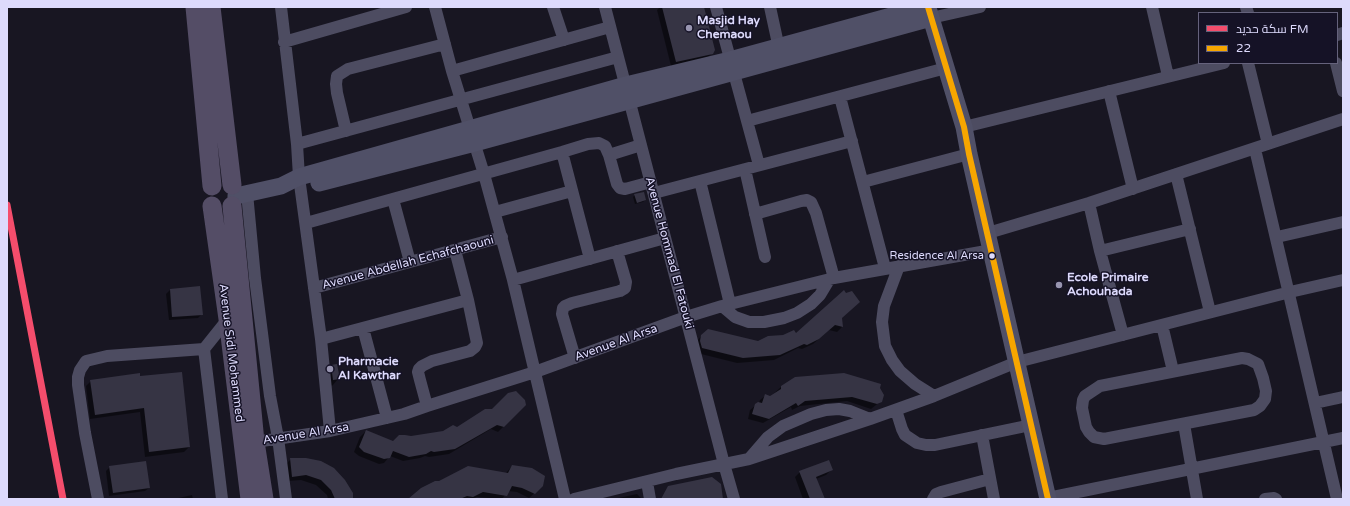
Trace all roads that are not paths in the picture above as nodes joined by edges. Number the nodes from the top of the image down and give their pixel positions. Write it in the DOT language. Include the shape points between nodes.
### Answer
graph roads {
  1 [pos="195,7"];
  2 [pos="211,7"];
  3 [pos="281,7"];
  4 [pos="406,7"];
  5 [pos="435,7"];
  6 [pos="553,7"];
  7 [pos="716,7"];
  8 [pos="770,7"];
  9 [pos="980,7"];
  10 [pos="1152,7"];
  11 [pos="609,8"];
  12 [pos="928,11"];
  13 [pos="610,27"];
  14 [pos="564,40"];
  15 [pos="284,42"];
  16 [pos="445,44"];
  17 [pos="780,52"];
  18 [pos="618,57"];
  19 [pos="1220,64"];
  20 [pos="1248,64"];
  21 [pos="1336,64"];
  22 [pos="732,66"];
  23 [pos="946,68"];
  24 [pos="452,71"];
  25 [pos="1168,76"];
  26 [pos="1109,91"];
  27 [pos="1343,91"];
  28 [pos="627,93"];
  29 [pos="840,97"];
  30 [pos="461,100"];
  31 [pos="1343,119"];
  32 [pos="748,121"];
  33 [pos="964,127"];
  34 [pos="346,131"];
  35 [pos="472,136"];
  36 [pos="852,141"];
  37 [pos="297,144"];
  38 [pos="1268,144"];
  39 [pos="641,145"];
  40 [pos="1255,149"];
  41 [pos="562,152"];
  42 [pos="969,154"];
  43 [pos="609,155"];
  44 [pos="759,165"];
  45 [pos="744,169"];
  46 [pos="484,174"];
  47 [pos="1176,174"];
  48 [pos="700,181"];
  49 [pos="300,182"];
  50 [pos="862,182"];
  51 [pos="212,186"];
  52 [pos="652,187"];
  53 [pos="1133,189"];
  54 [pos="572,191"];
  55 [pos="237,195"];
  56 [pos="393,199"];
  57 [pos="1089,203"];
  58 [pos="212,206"];
  59 [pos="495,212"];
  60 [pos="755,214"];
  61 [pos="1343,222"];
  62 [pos="306,223"];
  63 [pos="1190,230"];
  64 [pos="988,233"];
  65 [pos="502,237"];
  66 [pos="1277,237"];
  67 [pos="665,238"];
  68 [pos="455,250"];
  69 [pos="992,250"];
  70 [pos="617,251"];
  71 [pos="1100,251"];
  72 [pos="765,256"];
  73 [pos="590,259"];
  74 [pos="410,262"];
  75 [pos="899,266"];
  76 [pos="886,268"];
  77 [pos="832,279"];
  78 [pos="513,280"];
  79 [pos="1343,280"];
  80 [pos="314,288"];
  81 [pos="1290,292"];
  82 [pos="468,300"];
  83 [pos="726,305"];
  84 [pos="1210,312"];
  85 [pos="686,317"];
  86 [pos="228,319"];
  87 [pos="1162,325"];
  88 [pos="363,328"];
  89 [pos="1123,334"];
  90 [pos="321,339"];
  91 [pos="204,348"];
  92 [pos="575,358"];
  93 [pos="1017,362"];
  94 [pos="1173,371"];
  95 [pos="535,372"];
  96 [pos="934,396"];
  97 [pos="1343,397"];
  98 [pos="1315,403"];
  99 [pos="427,406"];
  100 [pos="896,410"];
  101 [pos="387,418"];
  102 [pos="870,419"];
  103 [pos="1184,424"];
  104 [pos="1031,425"];
  105 [pos="330,431"];
  106 [pos="982,435"];
  107 [pos="278,438"];
  108 [pos="1343,438"];
  109 [pos="1324,442"];
  110 [pos="249,443"];
  111 [pos="749,459"];
  112 [pos="724,464"];
  113 [pos="1192,469"];
  114 [pos="990,479"];
  115 [pos="647,482"];
  116 [pos="1048,498"];
  117 [pos="98,499"];
  118 [pos="222,499"];
  119 [pos="250,499"];
  120 [pos="264,499"];
  121 [pos="286,499"];
  122 [pos="565,499"];
  123 [pos="574,499"];
  124 [pos="650,499"];
  125 [pos="734,499"];
  126 [pos="933,499"];
  127 [pos="994,499"];
  128 [pos="1197,499"];
  129 [pos="1265,499"];
  130 [pos="1276,499"];
  131 [pos="1337,499"];
  1 -- 51 [label="main road"];
  2 -- 55 [label="main road, Avenue Sidi Mohammed"];
  3 -- 15 [label="street"];
  4 -- 15 [label="street"];
  5 -- 16 [label="street"];
  6 -- 14 [label="street"];
  7 -- 22 [label="street"];
  8 -- 17 [label="street"];
  9 -- 12 [label="street"];
  10 -- 25 [label="street"];
  11 -- 13 [label="street, Avenue Hommad El Fatouki"];
  12 -- 17 [label="street"];
  12 -- 23 [label="street"];
  13 -- 14 [label="street"];
  13 -- 18 [label="street, Avenue Hommad El Fatouki"];
  14 -- 24 [label="street"];
  15 -- 37 [label="street"];
  16 -- 24 [label="street"];
  16 -- 34 [label="street" via="348,69 337,76 337,94"];
  17 -- 22 [label="street"];
  18 -- 28 [label="street, Avenue Hommad El Fatouki"];
  18 -- 30 [label="street"];
  19 -- 25 [label="street"];
  20 -- 38 [label="street"];
  21 -- 27 [label="street"];
  22 -- 28 [label="street"];
  22 -- 32 [label="street"];
  23 -- 29 [label="street"];
  23 -- 33 [label="street"];
  24 -- 30 [label="street"];
  25 -- 26 [label="street"];
  26 -- 33 [label="street"];
  26 -- 53 [label="street"];
  28 -- 35 [label="street"];
  28 -- 39 [label="street, Avenue Hommad El Fatouki"];
  29 -- 32 [label="street"];
  29 -- 36 [label="street"];
  30 -- 34 [label="street"];
  30 -- 35 [label="street"];
  31 -- 38 [label="street"];
  32 -- 44 [label="street"];
  33 -- 42 [label="street"];
  34 -- 37 [label="street"];
  35 -- 46 [label="street"];
  35 -- 49 [label="street"];
  36 -- 44 [label="street"];
  36 -- 50 [label="street"];
  37 -- 49 [label="street"];
  38 -- 40 [label="street"];
  39 -- 43 [label="street"];
  39 -- 52 [label="street, Avenue Hommad El Fatouki"];
  40 -- 47 [label="street"];
  40 -- 66 [label="street"];
  41 -- 43 [label="street" via="599,143 605,146"];
  41 -- 46 [label="street"];
  41 -- 54 [label="street"];
  42 -- 50 [label="street"];
  42 -- 64 [label="street"];
  43 -- 52 [label="street" via="620,188"];
  44 -- 45 [label="street"];
  45 -- 48 [label="street"];
  45 -- 60 [label="street"];
  46 -- 56 [label="street"];
  46 -- 59 [label="street"];
  47 -- 53 [label="street"];
  47 -- 63 [label="street"];
  48 -- 52 [label="street"];
  48 -- 83 [label="street"];
  49 -- 55 [label="street"];
  49 -- 62 [label="street"];
  50 -- 76 [label="street"];
  51 -- 55 [label="main road" via="218,182 225,182"];
  51 -- 58 [label="main road" via="208,192 208,200"];
  52 -- 67 [label="street, Avenue Hommad El Fatouki"];
  53 -- 57 [label="street"];
  54 -- 59 [label="street"];
  54 -- 73 [label="street"];
  55 -- 58 [label="main road" via="226,210 218,210"];
  55 -- 107 [label="street" via="255,278"];
  55 -- 110 [label="main road, Avenue Sidi Mohammed"];
  56 -- 62 [label="street"];
  56 -- 74 [label="street"];
  57 -- 64 [label="street"];
  57 -- 71 [label="street"];
  58 -- 86 [label="main road, Avenue Sidi Mohammed"];
  59 -- 65 [label="street"];
  60 -- 72 [label="street"];
  60 -- 77 [label="street" via="801,201 811,202"];
  61 -- 66 [label="street"];
  62 -- 80 [label="street"];
  63 -- 71 [label="street"];
  63 -- 84 [label="street"];
  64 -- 69 [label="street"];
  65 -- 68 [label="street, Avenue Abdellah Echafchaouni"];
  65 -- 78 [label="street"];
  66 -- 81 [label="street"];
  67 -- 70 [label="street"];
  67 -- 85 [label="street, Avenue Hommad El Fatouki"];
  68 -- 74 [label="street, Avenue Abdellah Echafchaouni"];
  68 -- 82 [label="street"];
  69 -- 75 [label="street, Avenue Al Arsa"];
  69 -- 93 [label="street"];
  70 -- 73 [label="street"];
  70 -- 92 [label="street" via="626,282 624,288 563,308 562,314"];
  71 -- 89 [label="street"];
  73 -- 78 [label="street"];
  74 -- 80 [label="street, Avenue Abdellah Echafchaouni"];
  75 -- 76 [label="street, Avenue Al Arsa"];
  75 -- 96 [label="street" via="883,311 882,331 885,346 900,371"];
  76 -- 77 [label="street, Avenue Al Arsa"];
  77 -- 83 [label="street, Avenue Al Arsa"];
  77 -- 83 [label="street" via="811,304 784,318 748,322 735,317"];
  78 -- 95 [label="street"];
  79 -- 81 [label="street"];
  80 -- 90 [label="street"];
  81 -- 84 [label="street"];
  81 -- 98 [label="street"];
  82 -- 88 [label="street"];
  82 -- 99 [label="street" via="477,343 470,351 432,361 419,369"];
  83 -- 85 [label="street, Avenue Al Arsa"];
  84 -- 87 [label="street"];
  85 -- 92 [label="street, Avenue Al Arsa"];
  85 -- 112 [label="street, Avenue Hommad El Fatouki"];
  86 -- 91 [label="street"];
  86 -- 110 [label="main road, Avenue Sidi Mohammed"];
  87 -- 89 [label="street"];
  87 -- 94 [label="street"];
  88 -- 90 [label="street"];
  88 -- 101 [label="street"];
  89 -- 93 [label="street"];
  90 -- 105 [label="street"];
  91 -- 117 [label="street" via="107,356 86,361 80,370 78,386"];
  91 -- 118 [label="street"];
  92 -- 95 [label="street, Avenue Al Arsa"];
  93 -- 96 [label="street"];
  93 -- 104 [label="street"];
  94 -- 103 [label="street" via="1242,358 1258,364 1265,384 1265,399 1254,410"];
  94 -- 103 [label="street" via="1100,386 1085,396 1082,408 1088,432 1098,438"];
  95 -- 99 [label="street, Avenue Al Arsa"];
  95 -- 122 [label="street"];
  96 -- 100 [label="street"];
  97 -- 98 [label="street"];
  98 -- 109 [label="street"];
  99 -- 101 [label="street, Avenue Al Arsa"];
  100 -- 102 [label="street"];
  100 -- 106 [label="street" via="905,435 917,443 935,445"];
  101 -- 105 [label="street, Avenue Al Arsa"];
  102 -- 111 [label="street"];
  102 -- 111 [label="street" via="839,409 811,414 783,426 768,437"];
  103 -- 113 [label="street"];
  104 -- 106 [label="street"];
  104 -- 116 [label="street"];
  105 -- 107 [label="street, Avenue Al Arsa"];
  106 -- 114 [label="street"];
  107 -- 110 [label="street, Avenue Al Arsa"];
  107 -- 121 [label="street"];
  108 -- 109 [label="street"];
  109 -- 113 [label="street"];
  109 -- 131 [label="street"];
  110 -- 119 [label="main road, Avenue Sidi Mohammed"];
  110 -- 120 [label="main road, Avenue Sidi Mohammed"];
  111 -- 112 [label="street"];
  112 -- 115 [label="street"];
  112 -- 125 [label="street, Avenue Hommad El Fatouki"];
  113 -- 116 [label="street"];
  113 -- 128 [label="street"];
  114 -- 126 [label="street" via="941,492"];
  114 -- 127 [label="street"];
  115 -- 123 [label="street"];
  115 -- 124 [label="street"];
  129 -- 130 [label="street"];
}
